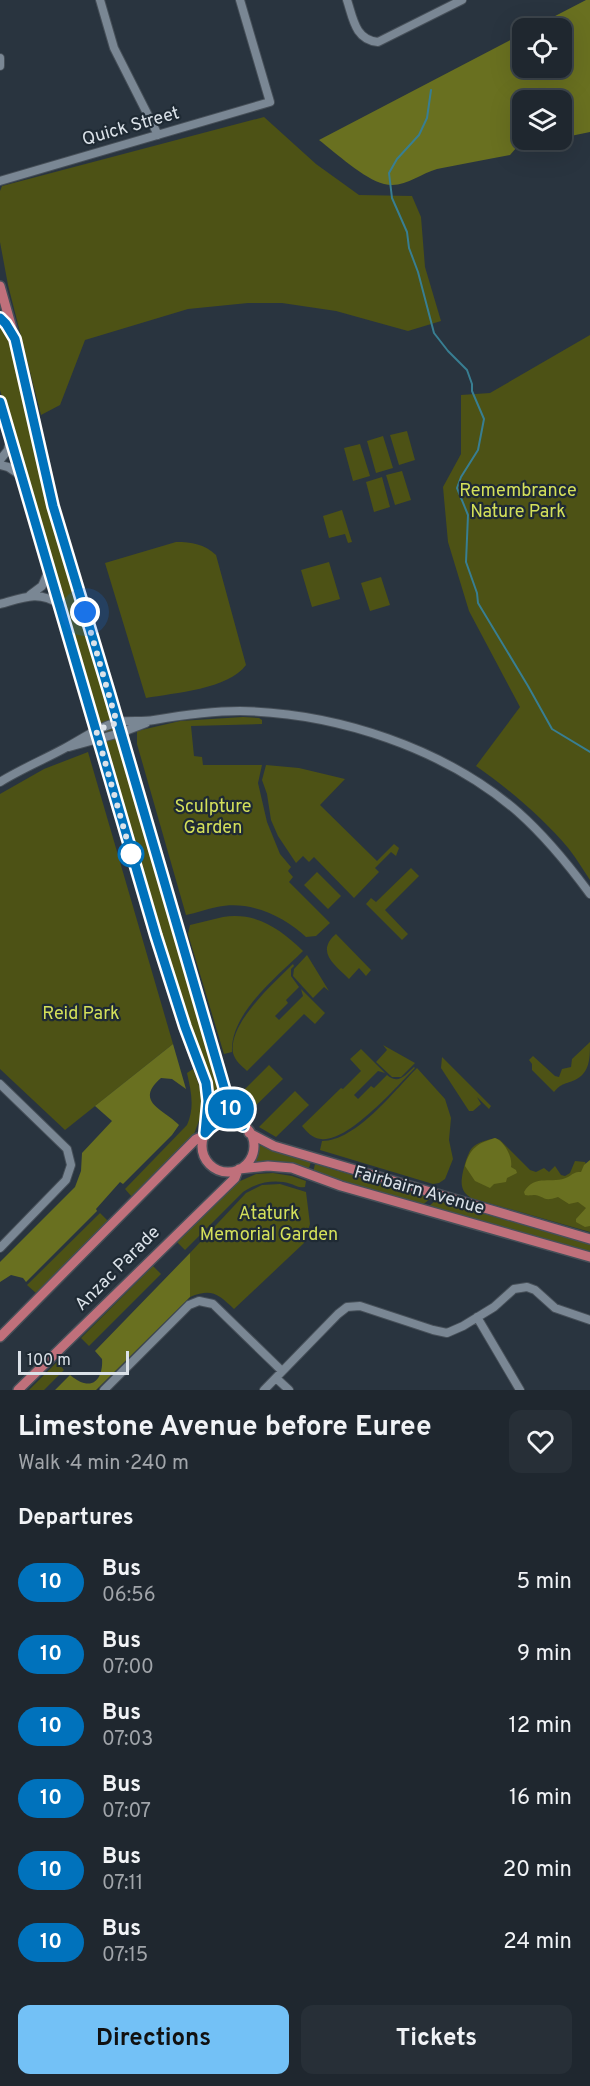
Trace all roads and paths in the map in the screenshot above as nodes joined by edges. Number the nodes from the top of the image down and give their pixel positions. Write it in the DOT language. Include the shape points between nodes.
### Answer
graph roads {
  1 [pos="100,0"];
  2 [pos="240,0"];
  3 [pos="347,0"];
  4 [pos="462,0"];
  5 [pos="0,58"];
  6 [pos="0,66"];
  7 [pos="158,135"];
  8 [pos="0,181"];
  9 [pos="0,286"];
  10 [pos="1,305"];
  11 [pos="0,318"];
  12 [pos="15,339"];
  13 [pos="0,402"];
  14 [pos="10,440"];
  15 [pos="0,463"];
  16 [pos="20,475"];
  17 [pos="49,570"];
  18 [pos="30,595"];
  19 [pos="0,604"];
  20 [pos="59,604"];
  21 [pos="150,721"];
  22 [pos="117,723"];
  23 [pos="120,733"];
  24 [pos="97,735"];
  25 [pos="0,782"];
  26 [pos="590,894"];
  27 [pos="0,1084"];
  28 [pos="246,1129"];
  29 [pos="205,1134"];
  30 [pos="239,1169"];
  31 [pos="590,1239"];
  32 [pos="0,1248"];
  33 [pos="590,1257"];
  34 [pos="477,1317"];
  35 [pos="590,1320"];
  36 [pos="0,1337"];
  37 [pos="282,1371"];
  38 [pos="276,1378"];
  39 [pos="18,1390"];
  40 [pos="104,1390"];
  41 [pos="264,1390"];
  42 [pos="289,1390"];
  43 [pos="520,1390"];
  1 -- 7 [label="street" via="114,48"];
  2 -- 7 [label="street, Quick Street" via="270,102"];
  3 -- 4 [label="street" via="361,36 378,42"];
  5 -- 6 [label="street"];
  7 -- 8 [label="street, Quick Street"];
  9 -- 10 [label="main road"];
  10 -- 12 [label="main road"];
  11 -- 12 [label="main road"];
  12 -- 22 [label="main road" via="53,506"];
  13 -- 14 [label="main road"];
  14 -- 15 [label="street"];
  14 -- 16 [label="main road"];
  15 -- 16 [label="street"];
  16 -- 17 [label="main road"];
  17 -- 18 [label="street" via="42,585"];
  17 -- 20 [label="main road"];
  18 -- 19 [label="street"];
  18 -- 20 [label="street" via="45,596"];
  20 -- 24 [label="main road"];
  21 -- 22 [label="street"];
  21 -- 23 [label="street"];
  21 -- 26 [label="street" via="219,712 296,715 372,734 415,750 479,782 526,819 553,846"];
  22 -- 23 [label="main road"];
  22 -- 24 [label="street"];
  23 -- 24 [label="street"];
  23 -- 28 [label="main road" via="226,1094"];
  24 -- 25 [label="street"];
  24 -- 29 [label="main road" via="156,936 206,1083"];
  27 -- 32 [label="street" via="66,1149 71,1165 66,1180"];
  28 -- 29 [label="main road" via="225,1121"];
  28 -- 30 [label="main road" via="253,1143 252,1153"];
  28 -- 31 [label="main road, Fairbairn Avenue" via="274,1146"];
  29 -- 30 [label="main road" via="203,1153 209,1164 226,1172"];
  29 -- 36 [label="main road, Anzac Parade"];
  30 -- 33 [label="main road, Fairbairn Avenue" via="292,1168"];
  30 -- 39 [label="main road, Anzac Parade" via="235,1178"];
  34 -- 35 [label="street" via="510,1291 522,1287 535,1290 555,1308"];
  34 -- 37 [label="street" via="444,1333 351,1306 338,1314"];
  34 -- 43 [label="street"];
  37 -- 38 [label="street"];
  37 -- 40 [label="street" via="213,1304 199,1301 189,1305"];
  38 -- 41 [label="street"];
  38 -- 42 [label="street"];
}
